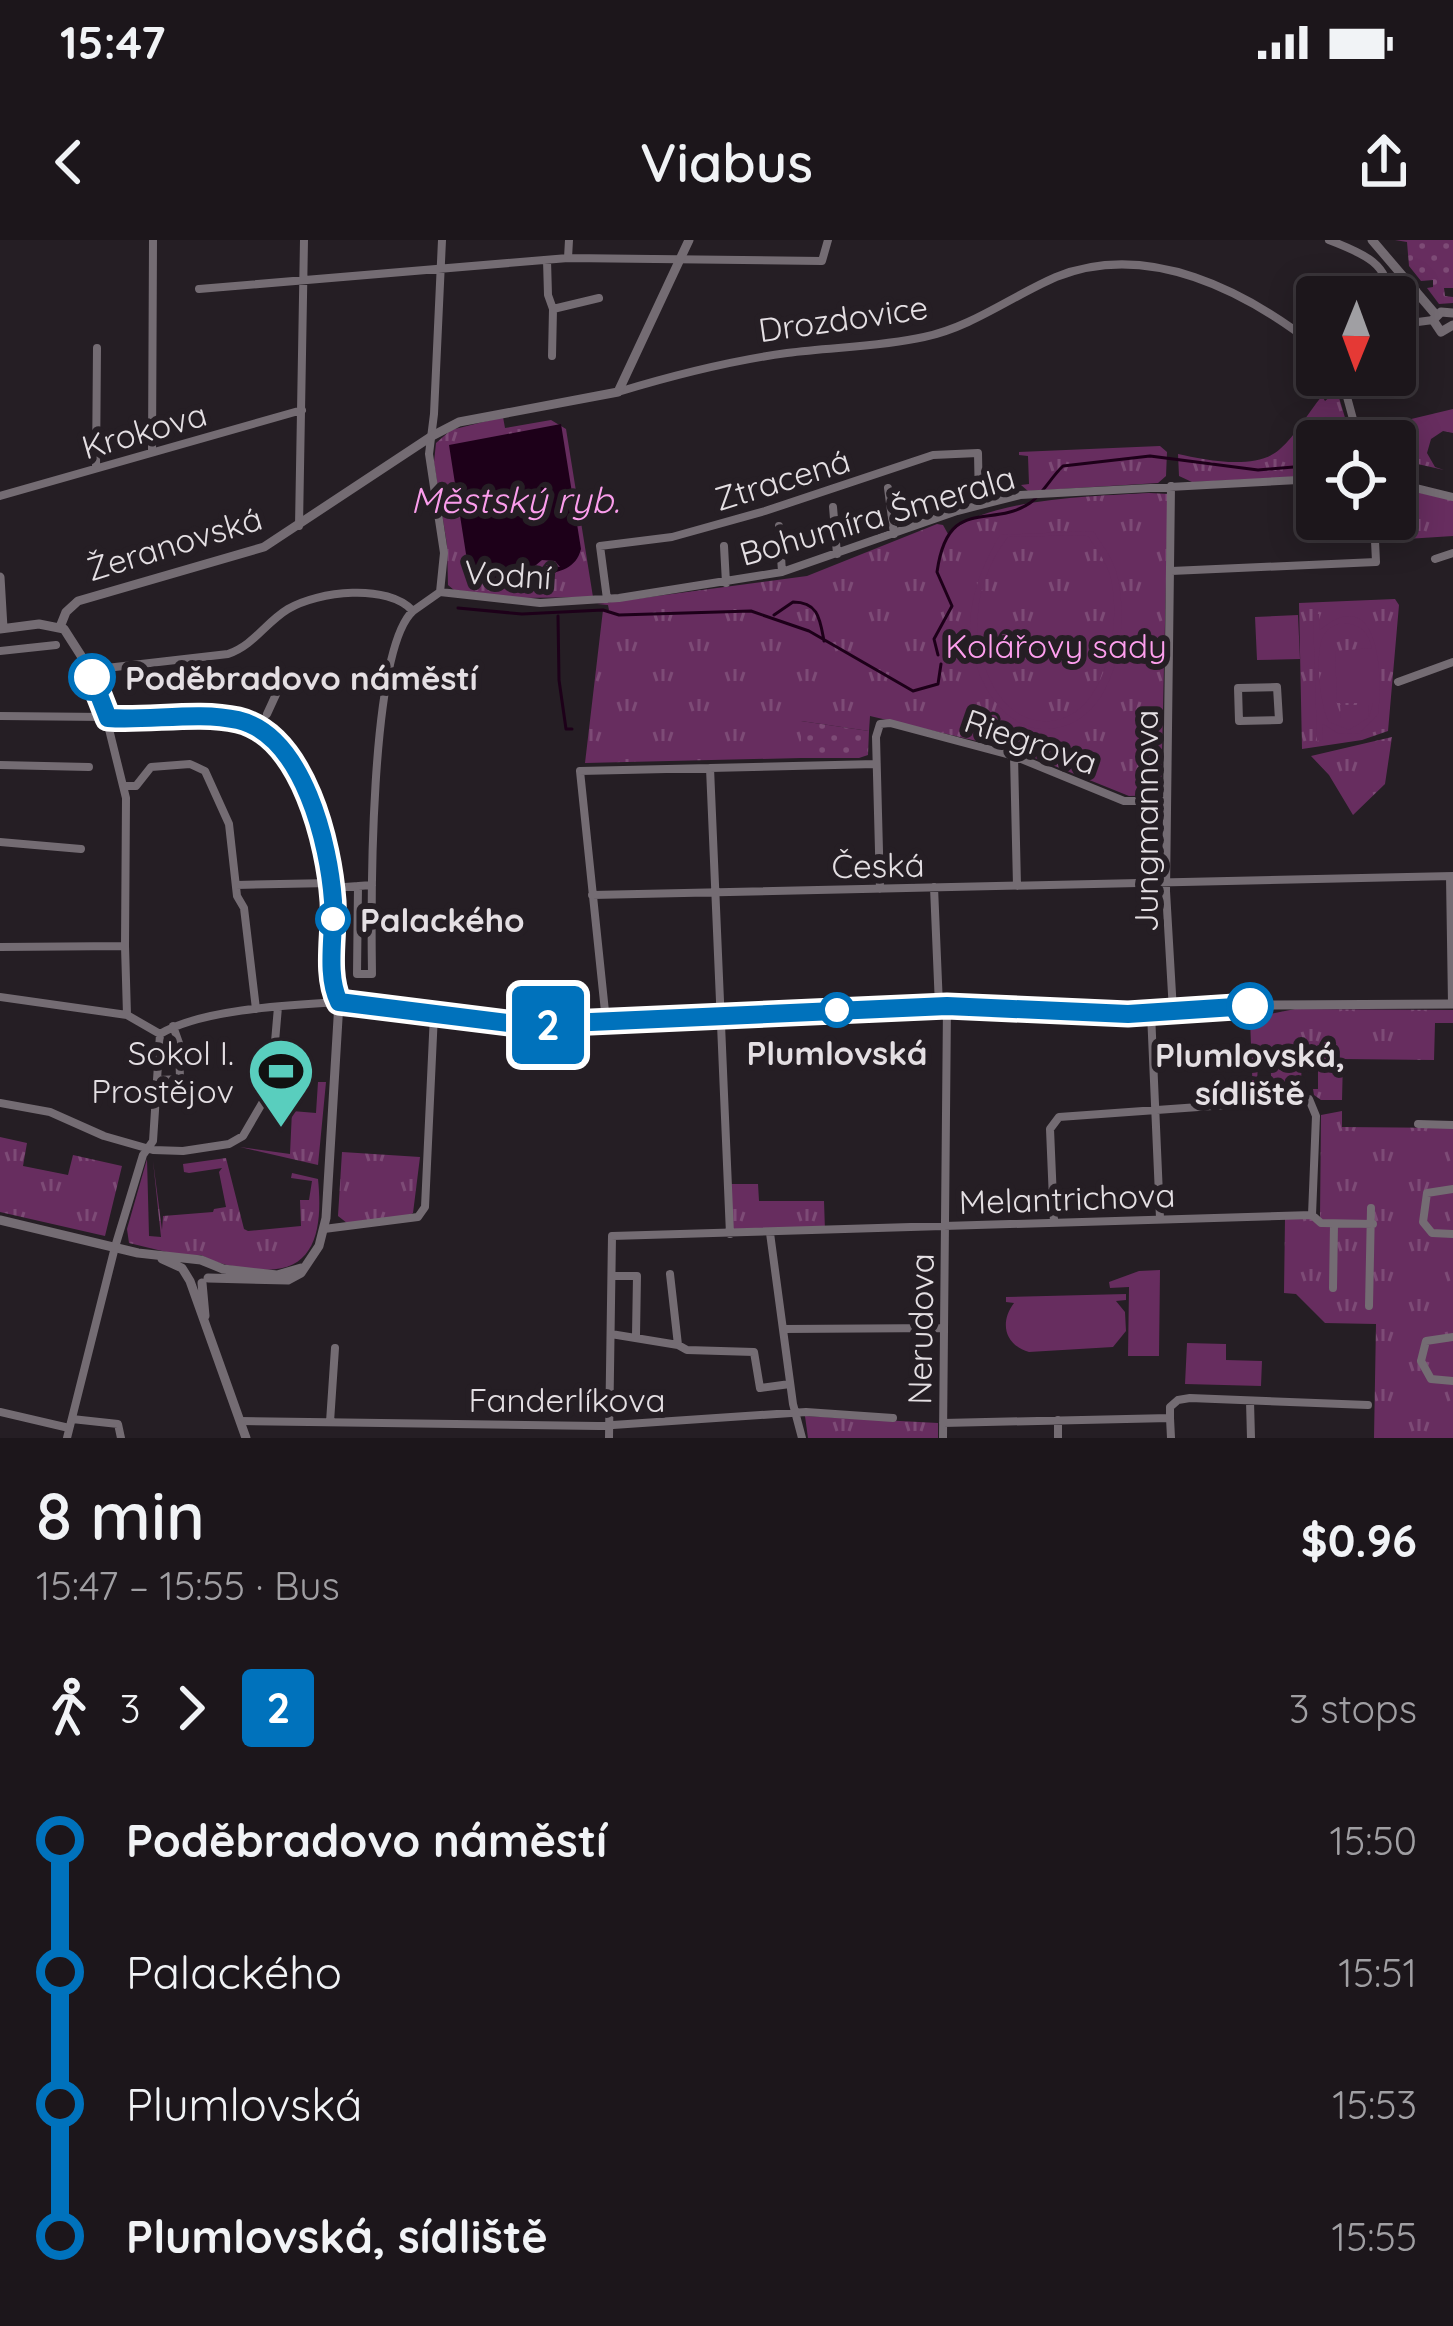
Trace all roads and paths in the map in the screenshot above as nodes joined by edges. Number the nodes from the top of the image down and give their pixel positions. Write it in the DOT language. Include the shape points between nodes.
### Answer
graph roads {
  1 [pos="153,240"];
  2 [pos="304,240"];
  3 [pos="442,240"];
  4 [pos="569,240"];
  5 [pos="689,240"];
  6 [pos="828,240"];
  7 [pos="1329,240"];
  8 [pos="1378,242"];
  9 [pos="568,258"];
  10 [pos="1368,258"];
  11 [pos="680,259"];
  12 [pos="547,260"];
  13 [pos="441,268"];
  14 [pos="1385,276"];
  15 [pos="1404,276"];
  16 [pos="303,282"];
  17 [pos="200,289"];
  18 [pos="1416,291"];
  19 [pos="599,298"];
  20 [pos="553,309"];
  21 [pos="1435,318"];
  22 [pos="1416,319"];
  23 [pos="1451,324"];
  24 [pos="1296,331"];
  25 [pos="97,347"];
  26 [pos="552,356"];
  27 [pos="618,392"];
  28 [pos="561,403"];
  29 [pos="302,410"];
  30 [pos="432,436"];
  31 [pos="152,452"];
  32 [pos="96,468"];
  33 [pos="1296,480"];
  34 [pos="1172,486"];
  35 [pos="888,488"];
  36 [pos="1416,488"];
  37 [pos="1450,495"];
  38 [pos="0,496"];
  39 [pos="979,505"];
  40 [pos="833,507"];
  41 [pos="778,526"];
  42 [pos="299,527"];
  43 [pos="894,534"];
  44 [pos="1375,540"];
  45 [pos="724,546"];
  46 [pos="1453,553"];
  47 [pos="837,554"];
  48 [pos="1435,559"];
  49 [pos="1171,571"];
  50 [pos="782,572"];
  51 [pos="0,578"];
  52 [pos="726,583"];
  53 [pos="440,592"];
  54 [pos="607,599"];
  55 [pos="595,600"];
  56 [pos="413,611"];
  57 [pos="60,627"];
  58 [pos="2,628"];
  59 [pos="56,645"];
  60 [pos="0,650"];
  61 [pos="1453,662"];
  62 [pos="89,670"];
  63 [pos="284,677"];
  64 [pos="1398,682"];
  65 [pos="0,716"];
  66 [pos="106,717"];
  67 [pos="1279,720"];
  68 [pos="262,721"];
  69 [pos="1014,756"];
  70 [pos="0,764"];
  71 [pos="876,764"];
  72 [pos="89,767"];
  73 [pos="710,767"];
  74 [pos="130,786"];
  75 [pos="1167,801"];
  76 [pos="0,842"];
  77 [pos="81,849"];
  78 [pos="1452,876"];
  79 [pos="1166,883"];
  80 [pos="236,885"];
  81 [pos="331,886"];
  82 [pos="358,886"];
  83 [pos="372,886"];
  84 [pos="1017,886"];
  85 [pos="934,887"];
  86 [pos="880,889"];
  87 [pos="713,893"];
  88 [pos="592,895"];
  89 [pos="125,946"];
  90 [pos="0,947"];
  91 [pos="0,998"];
  92 [pos="339,1002"];
  93 [pos="1452,1004"];
  94 [pos="943,1006"];
  95 [pos="278,1007"];
  96 [pos="256,1009"];
  97 [pos="1173,1011"];
  98 [pos="1151,1013"];
  99 [pos="434,1014"];
  100 [pos="127,1015"];
  101 [pos="720,1015"];
  102 [pos="606,1021"];
  103 [pos="173,1026"];
  104 [pos="160,1034"];
  105 [pos="159,1081"];
  106 [pos="0,1103"];
  107 [pos="1155,1109"];
  108 [pos="1418,1124"];
  109 [pos="1453,1125"];
  110 [pos="148,1149"];
  111 [pos="1453,1189"];
  112 [pos="1371,1208"];
  113 [pos="1312,1214"];
  114 [pos="1160,1218"];
  115 [pos="0,1220"];
  116 [pos="1054,1222"];
  117 [pos="1334,1224"];
  118 [pos="1373,1224"];
  119 [pos="946,1226"];
  120 [pos="324,1228"];
  121 [pos="730,1234"];
  122 [pos="1453,1234"];
  123 [pos="771,1236"];
  124 [pos="115,1247"];
  125 [pos="157,1256"];
  126 [pos="195,1260"];
  127 [pos="207,1264"];
  128 [pos="306,1266"];
  129 [pos="670,1274"];
  130 [pos="613,1276"];
  131 [pos="197,1279"];
  132 [pos="1333,1288"];
  133 [pos="1370,1306"];
  134 [pos="944,1328"];
  135 [pos="783,1329"];
  136 [pos="611,1334"];
  137 [pos="636,1335"];
  138 [pos="1453,1337"];
  139 [pos="678,1345"];
  140 [pos="335,1348"];
  141 [pos="1453,1381"];
  142 [pos="790,1384"];
  143 [pos="1250,1401"];
  144 [pos="1368,1405"];
  145 [pos="0,1412"];
  146 [pos="796,1414"];
  147 [pos="893,1418"];
  148 [pos="1170,1418"];
  149 [pos="1058,1420"];
  150 [pos="240,1421"];
  151 [pos="330,1422"];
  152 [pos="943,1423"];
  153 [pos="608,1426"];
  154 [pos="70,1428"];
  155 [pos="122,1438"];
  156 [pos="246,1438"];
  157 [pos="609,1438"];
  158 [pos="802,1438"];
  159 [pos="943,1438"];
  160 [pos="1058,1438"];
  161 [pos="1171,1438"];
  162 [pos="1251,1438"];
  1 -- 31 [label="street"];
  2 -- 16 [label="street"];
  3 -- 13 [label="street"];
  4 -- 9 [label="street"];
  5 -- 11 [label="main road"];
  6 -- 11 [label="street" via="823,261"];
  7 -- 10 [label="street"];
  8 -- 10 [label="street"];
  8 -- 15 [label="main road"];
  9 -- 11 [label="street"];
  9 -- 12 [label="street"];
  10 -- 14 [label="street"];
  11 -- 27 [label="main road"];
  12 -- 13 [label="street"];
  12 -- 20 [label="street"];
  13 -- 16 [label="street"];
  13 -- 30 [label="street"];
  16 -- 17 [label="street"];
  16 -- 29 [label="street"];
  18 -- 21 [label="main road"];
  19 -- 20 [label="street"];
  20 -- 26 [label="street"];
  21 -- 22 [label="street"];
  21 -- 23 [label="main road"];
  21 -- 23 [label="main road" via="1436,329"];
  24 -- 27 [label="street, Drozdovice" via="1231,290 1122,263 1057,277 932,336 720,363"];
  25 -- 32 [label="street"];
  27 -- 28 [label="main road, Drozdovice"];
  28 -- 30 [label="main road, Žeranovská" via="459,422"];
  29 -- 31 [label="street, Krokova"];
  29 -- 42 [label="street"];
  30 -- 42 [label="main road, Žeranovská"];
  30 -- 53 [label="street" via="445,563"];
  31 -- 32 [label="street, Krokova"];
  32 -- 38 [label="street, Krokova"];
  33 -- 34 [label="street, Bohumíra Šmerala"];
  34 -- 39 [label="street, Bohumíra Šmerala" via="1048,492"];
  34 -- 49 [label="street, Jungmannova"];
  35 -- 43 [label="street"];
  36 -- 37 [label="street"];
  39 -- 43 [label="street, Bohumíra Šmerala"];
  39 -- 54 [label="street, Ztracená" via="978,453 933,455 672,537 600,546"];
  40 -- 47 [label="street"];
  41 -- 50 [label="street"];
  42 -- 57 [label="main road, Žeranovská" via="264,548 78,601"];
  43 -- 47 [label="street, Bohumíra Šmerala"];
  44 -- 49 [label="street" via="1376,562"];
  45 -- 52 [label="street"];
  46 -- 48 [label="street"];
  47 -- 50 [label="street, Bohumíra Šmerala"];
  49 -- 75 [label="street, Jungmannova"];
  50 -- 52 [label="street, Bohumíra Šmerala"];
  51 -- 58 [label="main road"];
  52 -- 54 [label="street, Bohumíra Šmerala"];
  53 -- 55 [label="street, Vodní"];
  53 -- 56 [label="street, Vodní"];
  54 -- 55 [label="street, Bohumíra Šmerala"];
  56 -- 62 [label="street" via="401,600 348,594 285,611 228,654"];
  56 -- 83 [label="street" via="400,628 386,692"];
  57 -- 58 [label="main road"];
  57 -- 62 [label="main road"];
  59 -- 60 [label="street"];
  61 -- 64 [label="street"];
  62 -- 66 [label="main road"];
  63 -- 68 [label="street"];
  65 -- 66 [label="street"];
  66 -- 68 [label="main road"];
  66 -- 74 [label="street"];
  67 -- 67 [label="street" via="1239,721 1238,688 1277,687"];
  68 -- 81 [label="main road" via="308,793"];
  69 -- 71 [label="street, Riegrova" via="890,723 880,724"];
  69 -- 75 [label="street, Riegrova" via="1124,801"];
  69 -- 84 [label="street"];
  70 -- 72 [label="street"];
  71 -- 73 [label="street"];
  71 -- 86 [label="street"];
  73 -- 87 [label="street"];
  73 -- 88 [label="street" via="578,775"];
  74 -- 80 [label="street" via="151,767 206,771 229,824"];
  74 -- 89 [label="street"];
  75 -- 79 [label="street, Jungmannova"];
  76 -- 77 [label="street"];
  78 -- 79 [label="street, Česká"];
  78 -- 93 [label="street"];
  79 -- 84 [label="street, Česká"];
  79 -- 97 [label="street, Jungmannova"];
  80 -- 81 [label="street"];
  80 -- 96 [label="street"];
  81 -- 82 [label="street"];
  81 -- 92 [label="main road"];
  82 -- 83 [label="street"];
  82 -- 83 [label="street" via="357,974 372,979"];
  84 -- 85 [label="street, Česká"];
  85 -- 86 [label="street, Česká"];
  85 -- 94 [label="street, Nerudova"];
  86 -- 87 [label="street, Česká"];
  87 -- 88 [label="street, Česká"];
  87 -- 101 [label="street"];
  88 -- 102 [label="street"];
  89 -- 90 [label="street"];
  89 -- 100 [label="street"];
  91 -- 100 [label="street"];
  92 -- 95 [label="street"];
  92 -- 99 [label="main road"];
  92 -- 120 [label="main road"];
  93 -- 97 [label="main road"];
  94 -- 98 [label="main road"];
  94 -- 101 [label="main road"];
  94 -- 119 [label="street, Nerudova"];
  95 -- 96 [label="street"];
  95 -- 110 [label="street" via="272,1082 243,1136 183,1151"];
  96 -- 103 [label="street"];
  97 -- 98 [label="main road"];
  98 -- 107 [label="street"];
  99 -- 102 [label="main road" via="524,1025"];
  99 -- 120 [label="street" via="425,1207 418,1217"];
  100 -- 104 [label="street"];
  101 -- 102 [label="main road"];
  101 -- 121 [label="street"];
  103 -- 104 [label="street"];
  103 -- 105 [label="street" via="180,1079"];
  104 -- 105 [label="street"];
  105 -- 110 [label="street"];
  106 -- 110 [label="street" via="50,1112"];
  107 -- 113 [label="street" via="1309,1099"];
  107 -- 114 [label="street"];
  107 -- 116 [label="street" via="1054,1120"];
  108 -- 109 [label="street"];
  110 -- 124 [label="street"];
  111 -- 122 [label="street" via="1427,1193 1424,1223 1432,1233"];
  112 -- 118 [label="street"];
  113 -- 114 [label="street, Melantrichova"];
  113 -- 117 [label="street"];
  114 -- 116 [label="street, Melantrichova"];
  115 -- 124 [label="main road"];
  116 -- 119 [label="street, Melantrichova"];
  117 -- 118 [label="street"];
  117 -- 132 [label="street"];
  118 -- 133 [label="street"];
  119 -- 123 [label="street, Melantrichova"];
  119 -- 134 [label="street, Nerudova"];
  120 -- 128 [label="main road"];
  121 -- 123 [label="street, Melantrichova"];
  121 -- 130 [label="street, Melantrichova" via="613,1236"];
  123 -- 135 [label="street"];
  124 -- 125 [label="main road"];
  124 -- 154 [label="street"];
  125 -- 126 [label="main road"];
  125 -- 131 [label="main road"];
  126 -- 127 [label="main road"];
  126 -- 131 [label="main road" via="187,1265"];
  127 -- 128 [label="main road" via="268,1275"];
  127 -- 131 [label="main road"];
  128 -- 131 [label="main road" via="279,1282"];
  129 -- 139 [label="street"];
  130 -- 136 [label="street"];
  130 -- 137 [label="street" via="637,1276"];
  131 -- 150 [label="main road"];
  134 -- 135 [label="street"];
  134 -- 152 [label="street, Nerudova"];
  135 -- 142 [label="street"];
  136 -- 137 [label="street"];
  136 -- 153 [label="street"];
  137 -- 139 [label="street"];
  138 -- 141 [label="street" via="1426,1341 1421,1364 1430,1378"];
  139 -- 142 [label="street" via="754,1352 760,1388"];
  140 -- 151 [label="street"];
  142 -- 146 [label="street"];
  143 -- 144 [label="street"];
  143 -- 148 [label="street" via="1178,1400"];
  143 -- 162 [label="street"];
  145 -- 154 [label="street"];
  146 -- 147 [label="street, Fanderlíkova"];
  146 -- 153 [label="street, Fanderlíkova"];
  146 -- 158 [label="street"];
  148 -- 149 [label="street"];
  148 -- 161 [label="street"];
  149 -- 152 [label="street"];
  149 -- 160 [label="street"];
  150 -- 151 [label="street, Fanderlíkova"];
  150 -- 156 [label="main road"];
  151 -- 153 [label="street, Fanderlíkova"];
  152 -- 159 [label="street, Nerudova"];
  153 -- 157 [label="street"];
  154 -- 155 [label="street" via="118,1424"];
}
